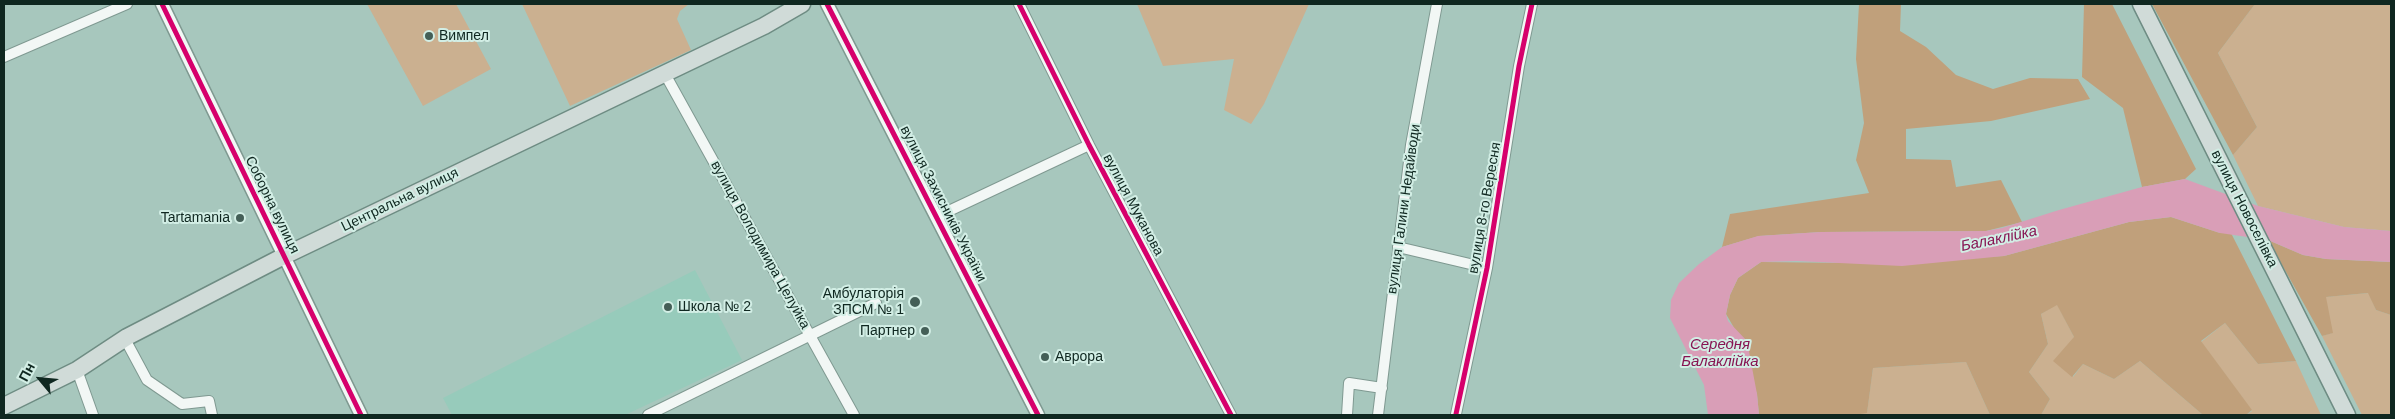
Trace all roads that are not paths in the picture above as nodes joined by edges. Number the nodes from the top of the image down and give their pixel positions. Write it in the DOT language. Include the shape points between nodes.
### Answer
graph roads {
  1 [pos="127,4"];
  2 [pos="162,4"];
  3 [pos="802,4"];
  4 [pos="827,4"];
  5 [pos="1019,4"];
  6 [pos="1437,4"];
  7 [pos="1532,4"];
  8 [pos="2142,4"];
  9 [pos="4,57"];
  10 [pos="665,74"];
  11 [pos="1089,145"];
  12 [pos="936,217"];
  13 [pos="1398,247"];
  14 [pos="284,256"];
  15 [pos="1486,268"];
  16 [pos="876,303"];
  17 [pos="810,337"];
  18 [pos="125,339"];
  19 [pos="77,370"];
  20 [pos="1382,388"];
  21 [pos="4,406"];
  22 [pos="93,415"];
  23 [pos="212,415"];
  24 [pos="362,415"];
  25 [pos="648,415"];
  26 [pos="854,415"];
  27 [pos="1038,415"];
  28 [pos="1231,415"];
  29 [pos="1347,415"];
  30 [pos="1378,415"];
  31 [pos="1456,415"];
  32 [pos="2347,415"];
  1 -- 9 [label="street"];
  2 -- 14 [label="street, Соборна вулиця"];
  3 -- 10 [label="main road, Центральна вулиця"];
  4 -- 12 [label="street, вулиця Захисників України"];
  5 -- 11 [label="street, вулиця Муканова"];
  6 -- 13 [label="street, вулиця Галини Недайводи" via="1411,145"];
  7 -- 15 [label="street, вулиця 8-го Вересня"];
  8 -- 32 [label="main road, вулиця Новоселівка"];
  10 -- 14 [label="main road, Центральна вулиця"];
  10 -- 17 [label="street, вулиця Володимира Целуйка"];
  11 -- 12 [label="street"];
  11 -- 28 [label="street, вулиця Муканова"];
  12 -- 27 [label="street, вулиця Захисників України"];
  13 -- 15 [label="street"];
  13 -- 20 [label="street, вулиця Галини Недайводи"];
  14 -- 18 [label="main road, Центральна вулиця"];
  14 -- 24 [label="street, Соборна вулиця"];
  15 -- 31 [label="street, вулиця 8-го Вересня"];
  16 -- 17 [label="street"];
  17 -- 25 [label="street"];
  17 -- 26 [label="street, вулиця Володимира Целуйка"];
  18 -- 19 [label="main road, Центральна вулиця"];
  18 -- 23 [label="street" via="147,380 182,404 210,402"];
  19 -- 21 [label="main road, Центральна вулиця"];
  19 -- 22 [label="street"];
  20 -- 29 [label="street" via="1349,383"];
  20 -- 30 [label="street, вулиця Галини Недайводи"];
}
